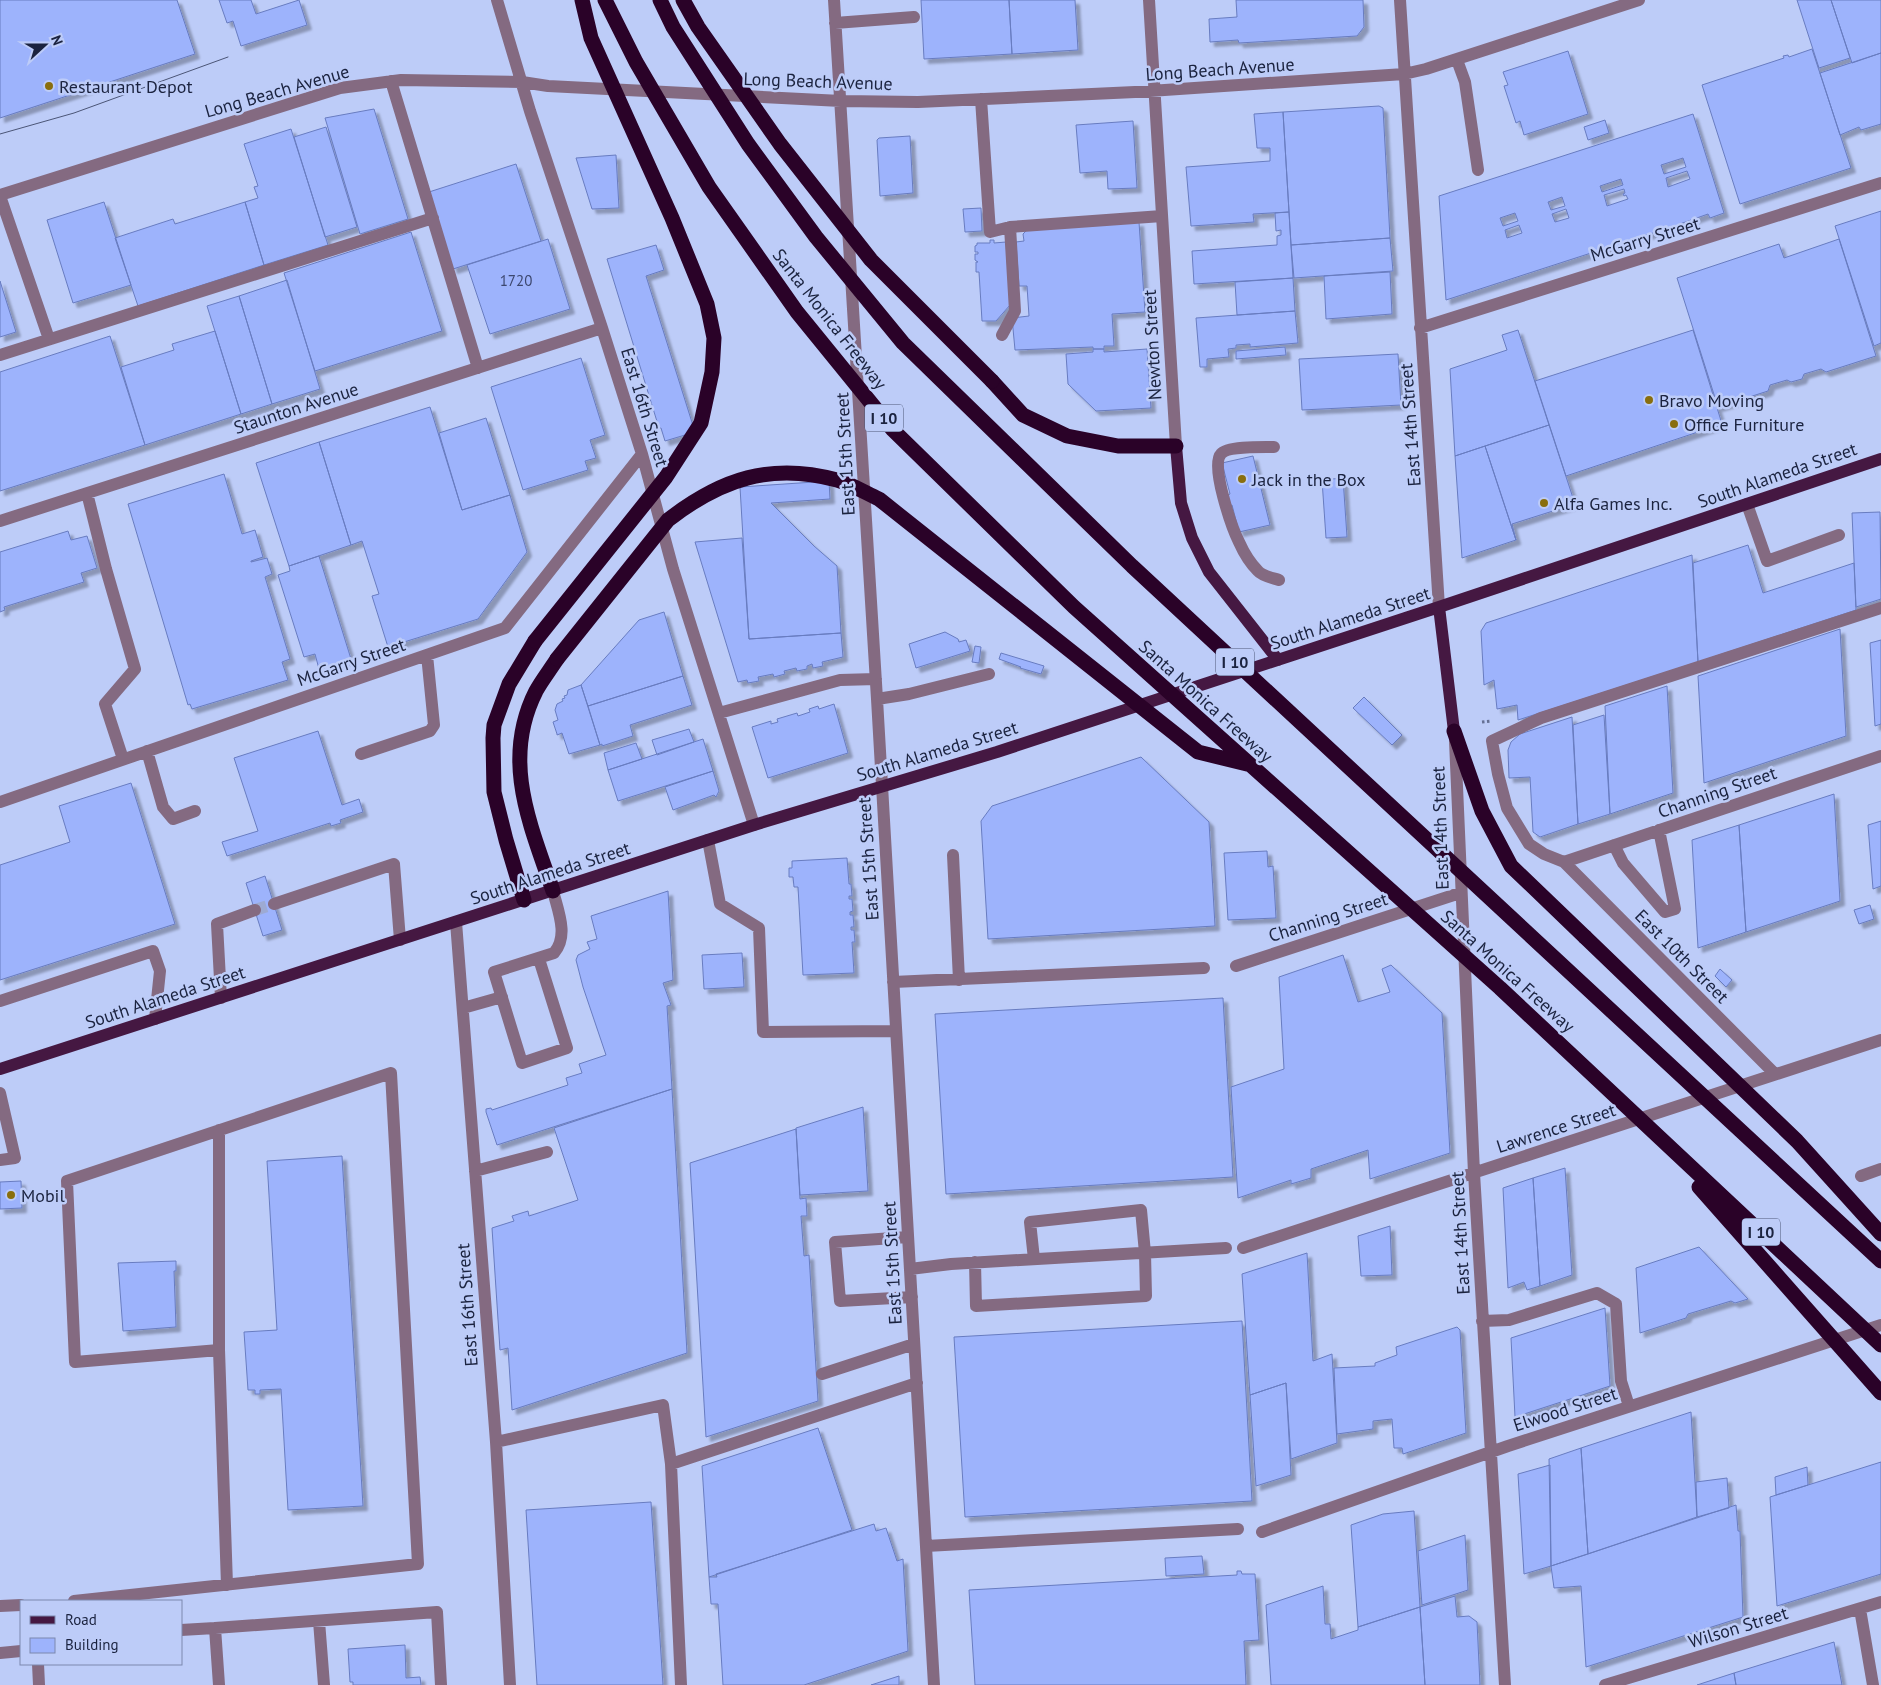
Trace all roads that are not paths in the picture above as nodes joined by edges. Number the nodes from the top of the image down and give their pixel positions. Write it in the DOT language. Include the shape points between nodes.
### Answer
graph roads {
  1 [pos="497,0"];
  2 [pos="582,0"];
  3 [pos="605,0"];
  4 [pos="660,0"];
  5 [pos="684,0"];
  6 [pos="834,0"];
  7 [pos="1149,0"];
  8 [pos="1400,0"];
  9 [pos="1639,0"];
  10 [pos="914,17"];
  11 [pos="836,23"];
  12 [pos="1457,60"];
  13 [pos="1404,74"];
  14 [pos="391,81"];
  15 [pos="522,82"];
  16 [pos="1154,91"];
  17 [pos="981,99"];
  18 [pos="841,101"];
  19 [pos="1478,170"];
  20 [pos="1881,183"];
  21 [pos="0,195"];
  22 [pos="1162,216"];
  23 [pos="433,218"];
  24 [pos="1010,227"];
  25 [pos="602,328"];
  26 [pos="1420,328"];
  27 [pos="1002,335"];
  28 [pos="49,339"];
  29 [pos="0,355"];
  30 [pos="478,368"];
  31 [pos="1176,446"];
  32 [pos="1274,447"];
  33 [pos="642,454"];
  34 [pos="1881,459"];
  35 [pos="87,493"];
  36 [pos="1747,504"];
  37 [pos="0,521"];
  38 [pos="1839,535"];
  39 [pos="1279,580"];
  40 [pos="1439,607"];
  41 [pos="1881,608"];
  42 [pos="426,655"];
  43 [pos="1278,660"];
  44 [pos="989,674"];
  45 [pos="876,680"];
  46 [pos="877,699"];
  47 [pos="719,713"];
  48 [pos="1454,731"];
  49 [pos="147,751"];
  50 [pos="361,754"];
  51 [pos="1881,756"];
  52 [pos="123,759"];
  53 [pos="1249,764"];
  54 [pos="881,786"];
  55 [pos="0,802"];
  56 [pos="195,811"];
  57 [pos="754,825"];
  58 [pos="1659,830"];
  59 [pos="708,840"];
  60 [pos="1614,845"];
  61 [pos="953,855"];
  62 [pos="1564,862"];
  63 [pos="553,891"];
  64 [pos="1460,893"];
  65 [pos="524,900"];
  66 [pos="274,904"];
  67 [pos="255,910"];
  68 [pos="456,922"];
  69 [pos="400,940"];
  70 [pos="538,959"];
  71 [pos="1236,966"];
  72 [pos="1204,968"];
  73 [pos="959,980"];
  74 [pos="894,982"];
  75 [pos="502,997"];
  76 [pos="220,998"];
  77 [pos="0,1001"];
  78 [pos="463,1008"];
  79 [pos="155,1019"];
  80 [pos="896,1031"];
  81 [pos="1881,1040"];
  82 [pos="0,1069"];
  83 [pos="1775,1074"];
  84 [pos="0,1093"];
  85 [pos="1640,1120"];
  86 [pos="220,1130"];
  87 [pos="547,1152"];
  88 [pos="0,1160"];
  89 [pos="1881,1169"];
  90 [pos="475,1171"];
  91 [pos="1474,1174"];
  92 [pos="1861,1176"];
  93 [pos="1881,1234"];
  94 [pos="908,1238"];
  95 [pos="1226,1248"];
  96 [pos="1243,1248"];
  97 [pos="1145,1252"];
  98 [pos="1034,1259"];
  99 [pos="1881,1261"];
  100 [pos="974,1262"];
  101 [pos="910,1268"];
  102 [pos="912,1297"];
  103 [pos="1482,1321"];
  104 [pos="1881,1325"];
  105 [pos="914,1344"];
  106 [pos="1881,1345"];
  107 [pos="220,1350"];
  108 [pos="822,1374"];
  109 [pos="917,1383"];
  110 [pos="1881,1393"];
  111 [pos="1629,1406"];
  112 [pos="496,1442"];
  113 [pos="1490,1452"];
  114 [pos="671,1464"];
  115 [pos="1238,1529"];
  116 [pos="1262,1532"];
  117 [pos="926,1546"];
  118 [pos="227,1585"];
  119 [pos="84,1600"];
  120 [pos="1881,1602"];
  121 [pos="20,1605"];
  122 [pos="0,1606"];
  123 [pos="1860,1609"];
  124 [pos="320,1621"];
  125 [pos="215,1628"];
  126 [pos="182,1630"];
  127 [pos="20,1651"];
  128 [pos="0,1653"];
  129 [pos="38,1665"];
  130 [pos="1610,1684"];
  131 [pos="40,1685"];
  132 [pos="219,1685"];
  133 [pos="324,1685"];
  134 [pos="441,1685"];
  135 [pos="510,1685"];
  136 [pos="681,1685"];
  137 [pos="934,1685"];
  138 [pos="1505,1685"];
  139 [pos="1873,1685"];
  1 -- 15 [label="street, East 16th Street"];
  2 -- 65 [label="highway, bridge" via="592,38 707,304 714,338 712,372 701,423 666,477 535,641 509,684 494,725 494,792"];
  3 -- 53 [label="highway, Santa Monica Freeway / I 10, bridge" via="636,62 709,187 797,312 893,430 1074,607"];
  4 -- 99 [label="highway, I 10, bridge" via="673,27 748,144 816,237 903,343 1132,566"];
  5 -- 31 [label="highway, bridge" via="698,26 780,144 871,260 1022,415 1068,436 1118,446"];
  6 -- 11 [label="street, East 15th Street"];
  7 -- 16 [label="street, Newton Street"];
  8 -- 13 [label="street, East 14th Street"];
  9 -- 12 [label="street, Long Beach Avenue"];
  10 -- 11 [label="street"];
  11 -- 18 [label="street, East 15th Street"];
  12 -- 13 [label="street, Long Beach Avenue"];
  12 -- 19 [label="street" via="1465,82"];
  13 -- 16 [label="street, Long Beach Avenue"];
  13 -- 26 [label="street, East 14th Street"];
  14 -- 15 [label="street, Long Beach Avenue"];
  14 -- 21 [label="street, Long Beach Avenue" via="340,88"];
  14 -- 23 [label="street"];
  15 -- 18 [label="street, Long Beach Avenue"];
  15 -- 25 [label="street, East 16th Street"];
  16 -- 17 [label="street, Long Beach Avenue"];
  16 -- 22 [label="street, Newton Street"];
  17 -- 18 [label="street, Long Beach Avenue"];
  17 -- 24 [label="street" via="990,232"];
  18 -- 45 [label="street, East 15th Street"];
  20 -- 26 [label="street, McGarry Street"];
  21 -- 28 [label="street"];
  22 -- 24 [label="street"];
  22 -- 31 [label="street, Newton Street"];
  23 -- 28 [label="street"];
  23 -- 30 [label="street"];
  24 -- 27 [label="street" via="1015,310"];
  25 -- 30 [label="street, Staunton Avenue"];
  25 -- 33 [label="street, East 16th Street"];
  26 -- 40 [label="street, East 14th Street"];
  28 -- 29 [label="street"];
  30 -- 35 [label="street, Staunton Avenue"];
  31 -- 43 [label="main road, Newton Street" via="1181,503 1192,538 1209,572"];
  32 -- 39 [label="street" via="1229,450 1221,453 1216,463 1239,543 1258,573"];
  33 -- 42 [label="street, McGarry Street" via="505,628"];
  33 -- 47 [label="street, East 16th Street" via="673,569"];
  34 -- 36 [label="main road, South Alameda Street"];
  35 -- 37 [label="street, Staunton Avenue"];
  35 -- 52 [label="street" via="135,669 105,704"];
  36 -- 38 [label="street" via="1767,561"];
  36 -- 40 [label="main road, South Alameda Street"];
  40 -- 43 [label="main road, South Alameda Street"];
  40 -- 48 [label="main road, East 14th Street"];
  41 -- 62 [label="street" via="1541,718 1492,740 1507,808 1529,844"];
  42 -- 49 [label="street, McGarry Street"];
  42 -- 50 [label="street" via="434,725 430,731"];
  43 -- 54 [label="main road, South Alameda Street" via="997,752"];
  44 -- 46 [label="street"];
  45 -- 46 [label="street, East 15th Street"];
  45 -- 47 [label="street" via="840,680"];
  46 -- 54 [label="street, East 15th Street"];
  47 -- 57 [label="street, East 16th Street"];
  48 -- 64 [label="street, East 14th Street"];
  48 -- 93 [label="highway, bridge" via="1482,811 1510,866 1797,1141"];
  49 -- 52 [label="street, McGarry Street"];
  49 -- 56 [label="street" via="163,808 173,819"];
  51 -- 58 [label="street, Channing Street"];
  52 -- 55 [label="street, McGarry Street"];
  53 -- 63 [label="highway, bridge" via="1198,752 879,499 838,481 794,472 759,475 710,492 668,520 557,659 536,692 524,725 519,762 525,810"];
  53 -- 85 [label="highway, Santa Monica Freeway / I 10, bridge" via="1500,988"];
  54 -- 57 [label="main road, South Alameda Street"];
  54 -- 74 [label="street, East 15th Street"];
  57 -- 59 [label="main road, South Alameda Street"];
  58 -- 60 [label="street, Channing Street"];
  58 -- 60 [label="street" via="1675,908 1665,912 1623,863"];
  59 -- 63 [label="main road, South Alameda Street"];
  59 -- 80 [label="street" via="720,904 759,928 763,1032"];
  60 -- 62 [label="street, Channing Street"];
  61 -- 73 [label="street"];
  62 -- 83 [label="street, East 10th Street"];
  63 -- 65 [label="main road, South Alameda Street"];
  63 -- 70 [label="street" via="563,932 560,946 554,953"];
  64 -- 71 [label="street, Channing Street"];
  64 -- 91 [label="street, East 14th Street"];
  65 -- 68 [label="main road, South Alameda Street"];
  66 -- 69 [label="street" via="394,864"];
  67 -- 76 [label="street" via="217,924"];
  68 -- 69 [label="main road, South Alameda Street"];
  68 -- 78 [label="street, East 16th Street"];
  69 -- 76 [label="main road, South Alameda Street"];
  70 -- 75 [label="street" via="494,972"];
  70 -- 75 [label="street" via="567,1048 522,1063"];
  72 -- 73 [label="street"];
  73 -- 74 [label="street"];
  74 -- 80 [label="street, East 15th Street"];
  75 -- 78 [label="street"];
  76 -- 79 [label="main road, South Alameda Street"];
  77 -- 79 [label="street" via="153,951 160,971"];
  78 -- 90 [label="street, East 16th Street"];
  79 -- 82 [label="main road, South Alameda Street"];
  80 -- 94 [label="street, East 15th Street"];
  81 -- 83 [label="street, Lawrence Street"];
  83 -- 91 [label="street, Lawrence Street"];
  84 -- 88 [label="street" via="15,1158"];
  85 -- 106 [label="highway, Santa Monica Freeway / I 10, bridge"];
  85 -- 110 [label="highway, bridge"];
  86 -- 107 [label="street"];
  86 -- 107 [label="street" via="67,1181 75,1362"];
  86 -- 118 [label="street" via="391,1074 418,1564"];
  87 -- 90 [label="street"];
  89 -- 92 [label="street"];
  90 -- 112 [label="street, East 16th Street"];
  91 -- 96 [label="street, Lawrence Street"];
  91 -- 103 [label="street, East 14th Street"];
  94 -- 101 [label="street, East 15th Street"];
  94 -- 102 [label="street" via="835,1242 840,1301"];
  95 -- 97 [label="street"];
  97 -- 98 [label="street"];
  97 -- 98 [label="street" via="1141,1210 1030,1222"];
  97 -- 100 [label="street" via="1146,1296 976,1306"];
  98 -- 100 [label="street"];
  100 -- 101 [label="street"];
  101 -- 102 [label="street, East 15th Street"];
  102 -- 105 [label="street, East 15th Street"];
  103 -- 111 [label="street" via="1509,1320 1597,1293 1616,1304 1621,1381"];
  103 -- 113 [label="street, East 14th Street"];
  104 -- 111 [label="street, Elwood Street"];
  105 -- 108 [label="street"];
  105 -- 109 [label="street, East 15th Street"];
  107 -- 118 [label="street"];
  109 -- 114 [label="street"];
  109 -- 117 [label="street, East 15th Street"];
  111 -- 113 [label="street, Elwood Street"];
  112 -- 114 [label="street" via="663,1405"];
  112 -- 135 [label="street, East 16th Street"];
  113 -- 116 [label="street, Elwood Street"];
  113 -- 138 [label="street, East 14th Street"];
  114 -- 136 [label="street"];
  115 -- 117 [label="street"];
  117 -- 137 [label="street, East 15th Street"];
  118 -- 119 [label="street"];
  120 -- 123 [label="street, Wilson Street"];
  121 -- 122 [label="street"];
  123 -- 130 [label="street, Wilson Street"];
  123 -- 139 [label="street"];
  124 -- 125 [label="street"];
  124 -- 133 [label="street"];
  124 -- 134 [label="street" via="437,1612"];
  125 -- 126 [label="street"];
  125 -- 132 [label="street"];
  127 -- 128 [label="street"];
  129 -- 131 [label="street"];
}
